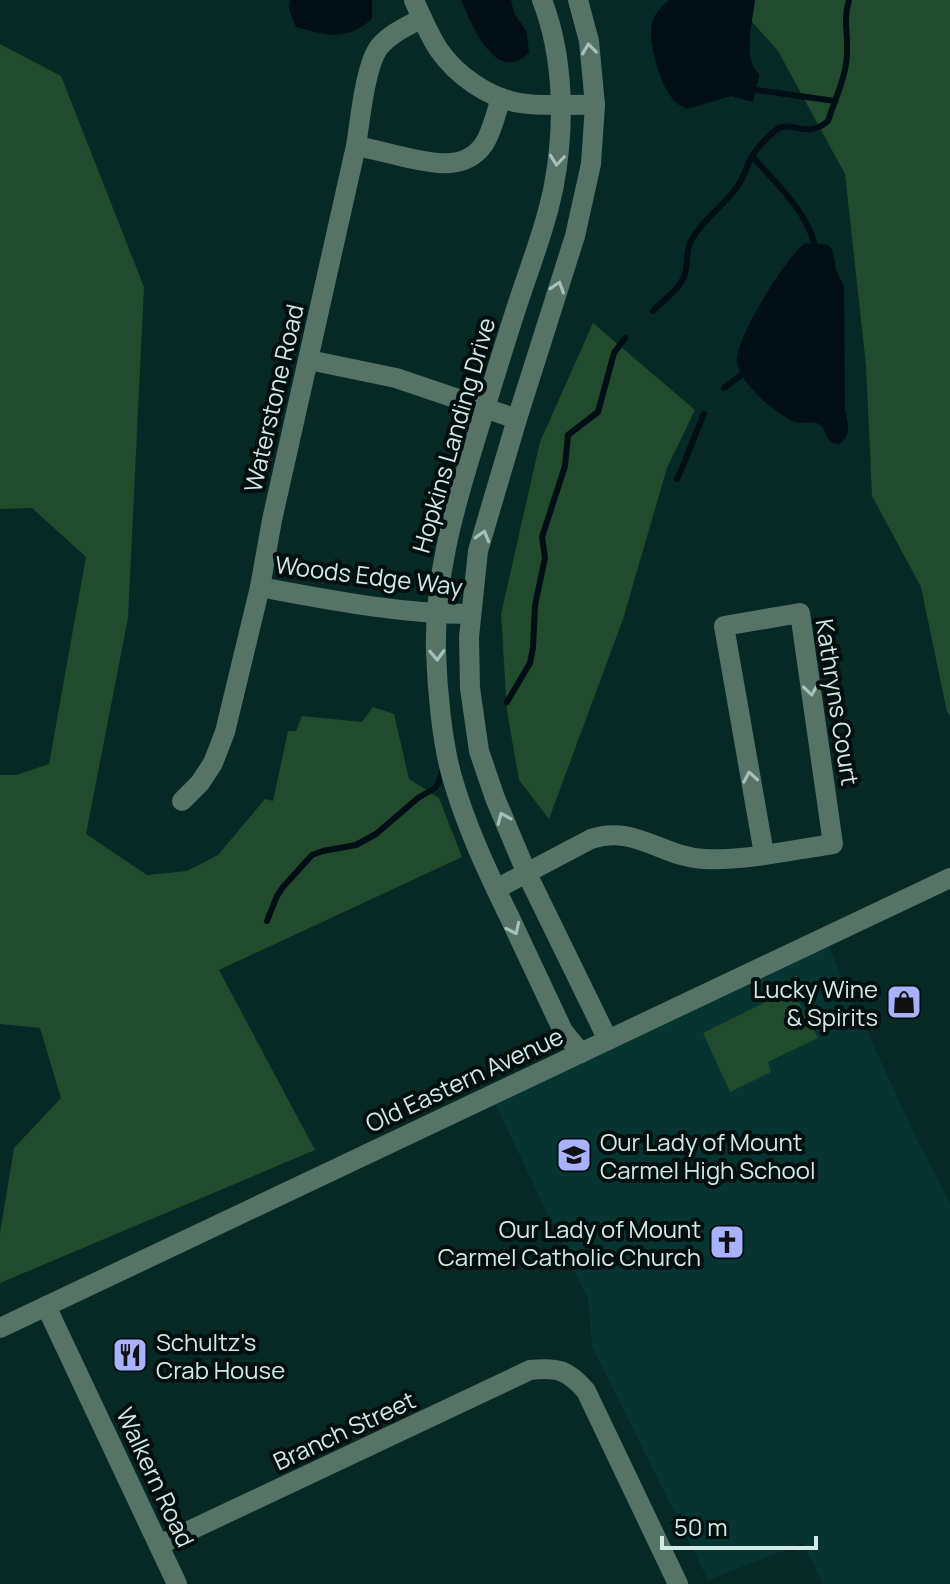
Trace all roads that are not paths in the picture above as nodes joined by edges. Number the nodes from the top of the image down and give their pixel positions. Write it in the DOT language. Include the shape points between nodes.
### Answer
graph roads {
  1 [pos="542,0"];
  2 [pos="578,0"];
  3 [pos="418,9"];
  4 [pos="501,98"];
  5 [pos="561,104"];
  6 [pos="595,105"];
  7 [pos="356,146"];
  8 [pos="309,360"];
  9 [pos="484,409"];
  10 [pos="517,419"];
  11 [pos="260,587"];
  12 [pos="437,614"];
  13 [pos="471,614"];
  14 [pos="182,801"];
  15 [pos="764,854"];
  16 [pos="527,874"];
  17 [pos="950,878"];
  18 [pos="496,889"];
  19 [pos="608,1040"];
  20 [pos="581,1053"];
  21 [pos="46,1306"];
  22 [pos="0,1328"];
  23 [pos="159,1545"];
  24 [pos="177,1584"];
  25 [pos="678,1584"];
  1 -- 5 [label="street, Hopkins Landing Drive" via="558,62"];
  6 -- 2 [label="street, one-way" via="589,41"];
  3 -- 4 [label="street" via="449,61"];
  3 -- 7 [label="street, Waterstone Road" via="375,53"];
  4 -- 5 [label="street"];
  4 -- 7 [label="street" via="485,143 461,162 431,163"];
  5 -- 6 [label="street"];
  5 -- 9 [label="street, Hopkins Landing Drive, one-way" via="554,188"];
  10 -- 6 [label="street, one-way" via="575,236 591,164"];
  7 -- 8 [label="street, Waterstone Road"];
  8 -- 9 [label="street" via="396,378"];
  8 -- 11 [label="street, Waterstone Road"];
  9 -- 10 [label="street"];
  9 -- 12 [label="street, Hopkins Landing Drive" via="450,523"];
  13 -- 10 [label="street, one-way" via="478,551"];
  11 -- 12 [label="street, Woods Edge Way"];
  11 -- 14 [label="street, Waterstone Road" via="225,732 213,763"];
  12 -- 13 [label="street, Woods Edge Way"];
  12 -- 18 [label="street, Hopkins Landing Drive, one-way" via="438,680 450,773"];
  16 -- 13 [label="street, one-way" via="479,751 470,688"];
  15 -- 15 [label="street, Kathryns Court, one-way" via="724,626 800,613 833,844"];
  15 -- 16 [label="street, Kathryns Court" via="687,858 631,837 604,834"];
  16 -- 18 [label="street, Kathryns Court"];
  16 -- 19 [label="street"];
  17 -- 19 [label="street, Old Eastern Avenue"];
  18 -- 20 [label="street, Hopkins Landing Drive, one-way" via="563,1031"];
  19 -- 20 [label="street, Old Eastern Avenue"];
  20 -- 21 [label="street, Old Eastern Avenue"];
  21 -- 22 [label="street, Old Eastern Avenue"];
  21 -- 23 [label="street, Walkern Road"];
  23 -- 24 [label="street, Walkern Road"];
  23 -- 25 [label="street, Branch Street" via="530,1370 553,1368 586,1391"];
}
